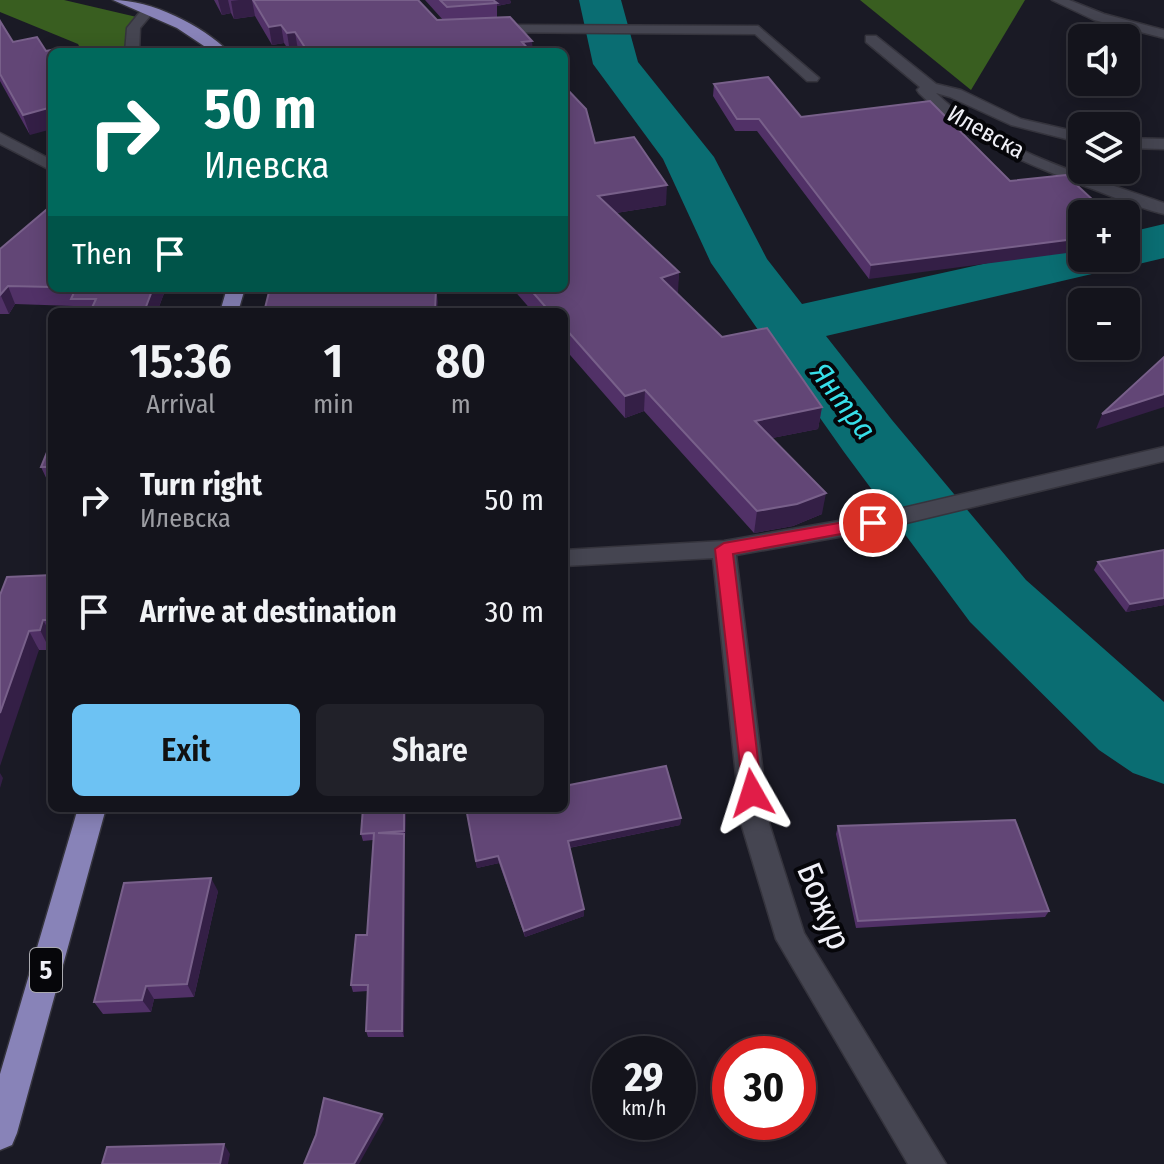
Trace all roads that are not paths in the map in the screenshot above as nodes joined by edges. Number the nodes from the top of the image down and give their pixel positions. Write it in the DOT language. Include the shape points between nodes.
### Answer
graph roads {
  1 [pos="119,0"];
  2 [pos="1058,0"];
  3 [pos="149,10"];
  4 [pos="472,30"];
  5 [pos="1164,34"];
  6 [pos="871,39"];
  7 [pos="132,48"];
  8 [pos="218,48"];
  9 [pos="812,78"];
  10 [pos="931,88"];
  11 [pos="1068,135"];
  12 [pos="0,138"];
  13 [pos="1140,143"];
  14 [pos="1164,144"];
  15 [pos="48,164"];
  16 [pos="1164,209"];
  17 [pos="1164,454"];
  18 [pos="724,549"];
  19 [pos="568,558"];
  20 [pos="91,812"];
  21 [pos="0,1133"];
  22 [pos="928,1164"];
  1 -- 3 [label="main road"];
  2 -- 5 [label="street"];
  3 -- 7 [label="street" via="133,25"];
  3 -- 8 [label="main road"];
  4 -- 9 [label="street" via="758,30"];
  6 -- 10 [label="street"];
  10 -- 11 [label="street, Илевска" via="1005,119"];
  10 -- 16 [label="street, Илевска" via="924,90 961,122 1056,170"];
  12 -- 15 [label="street"];
  13 -- 14 [label="street"];
  17 -- 18 [label="street" via="985,499"];
  18 -- 19 [label="street"];
  18 -- 22 [label="street, Божур" via="755,823 791,939"];
  20 -- 21 [label="main road, 5"];
}
